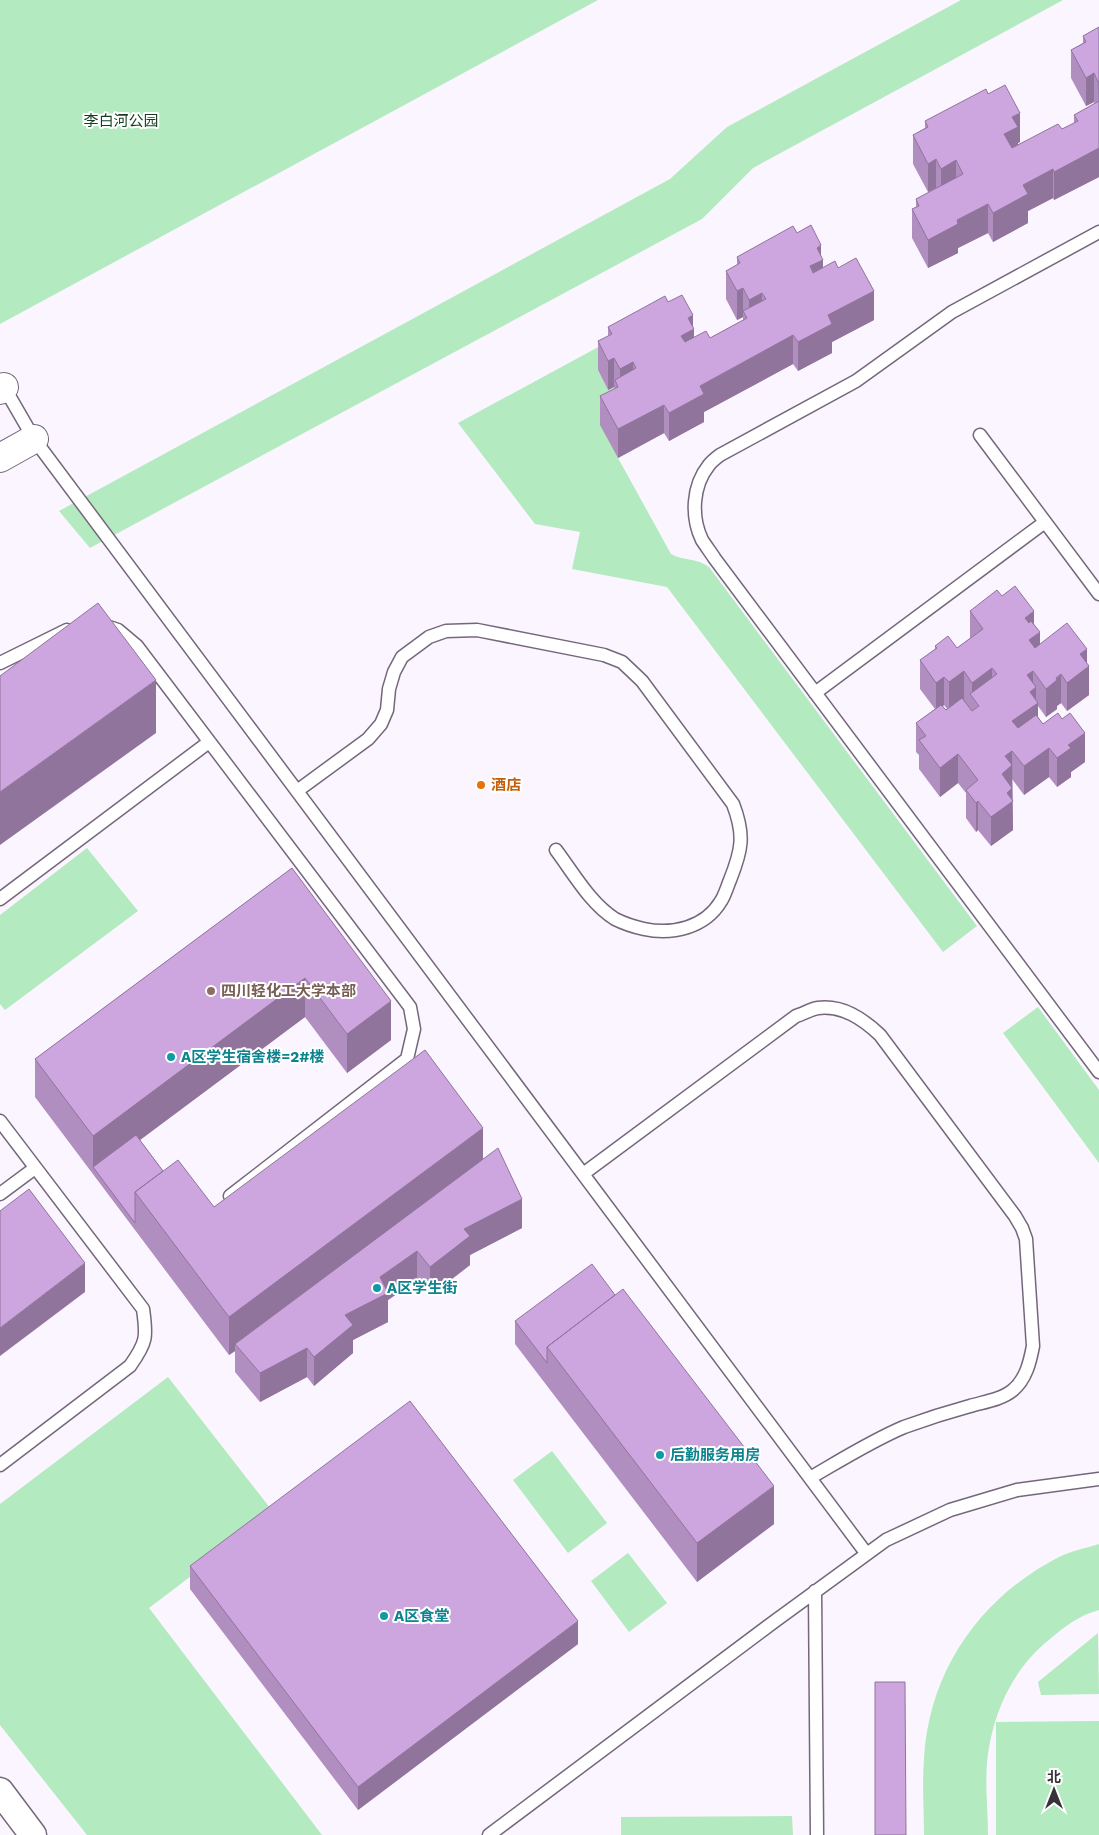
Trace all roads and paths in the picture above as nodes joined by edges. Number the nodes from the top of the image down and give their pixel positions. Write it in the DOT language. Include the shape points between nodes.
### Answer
graph roads {
  1 [pos="1099,232"];
  2 [pos="2,388"];
  3 [pos="980,435"];
  4 [pos="34,439"];
  5 [pos="0,458"];
  6 [pos="1045,522"];
  7 [pos="1099,594"];
  8 [pos="0,663"];
  9 [pos="815,693"];
  10 [pos="209,742"];
  11 [pos="297,791"];
  12 [pos="556,850"];
  13 [pos="0,899"];
  14 [pos="1099,1072"];
  15 [pos="0,1121"];
  16 [pos="35,1168"];
  17 [pos="582,1174"];
  18 [pos="0,1194"];
  19 [pos="217,1205"];
  20 [pos="0,1464"];
  21 [pos="810,1478"];
  22 [pos="1099,1479"];
  23 [pos="866,1553"];
  24 [pos="815,1591"];
  25 [pos="0,1791"];
  26 [pos="33,1835"];
  27 [pos="490,1835"];
  28 [pos="816,1835"];
  1 -- 9 [label="lane" via="947,315 856,381 735,446 708,466 700,481 695,510 696,525 703,541"];
  2 -- 4 [label="lane"];
  3 -- 6 [label="lane"];
  4 -- 5 [label="main road"];
  4 -- 11 [label="lane"];
  6 -- 7 [label="lane"];
  6 -- 9 [label="lane"];
  8 -- 10 [label="lane" via="50,637 84,624 118,630 137,646"];
  9 -- 14 [label="lane"];
  10 -- 13 [label="lane"];
  10 -- 19 [label="lane" via="410,1007 414,1029 407,1059"];
  11 -- 12 [label="lane" via="368,739 381,724 394,672 402,657 429,637 446,631 477,630 604,655 622,662 642,681 733,804 739,819 740,853 721,901 710,915 694,925 657,932 617,920 600,908"];
  11 -- 17 [label="lane"];
  15 -- 16 [label="lane"];
  16 -- 18 [label="lane"];
  16 -- 20 [label="lane" via="143,1309 146,1334 130,1366"];
  17 -- 21 [label="lane"];
  17 -- 21 [label="lane" via="796,1016 817,1008 835,1008 867,1022 880,1035 1022,1228 1026,1239 1033,1346 1024,1377 1012,1391 903,1428"];
  21 -- 23 [label="lane"];
  22 -- 23 [label="lane" via="1017,1490 950,1510"];
  23 -- 24 [label="lane"];
  24 -- 27 [label="lane"];
  24 -- 28 [label="lane"];
  25 -- 26 [label="street"];
}
